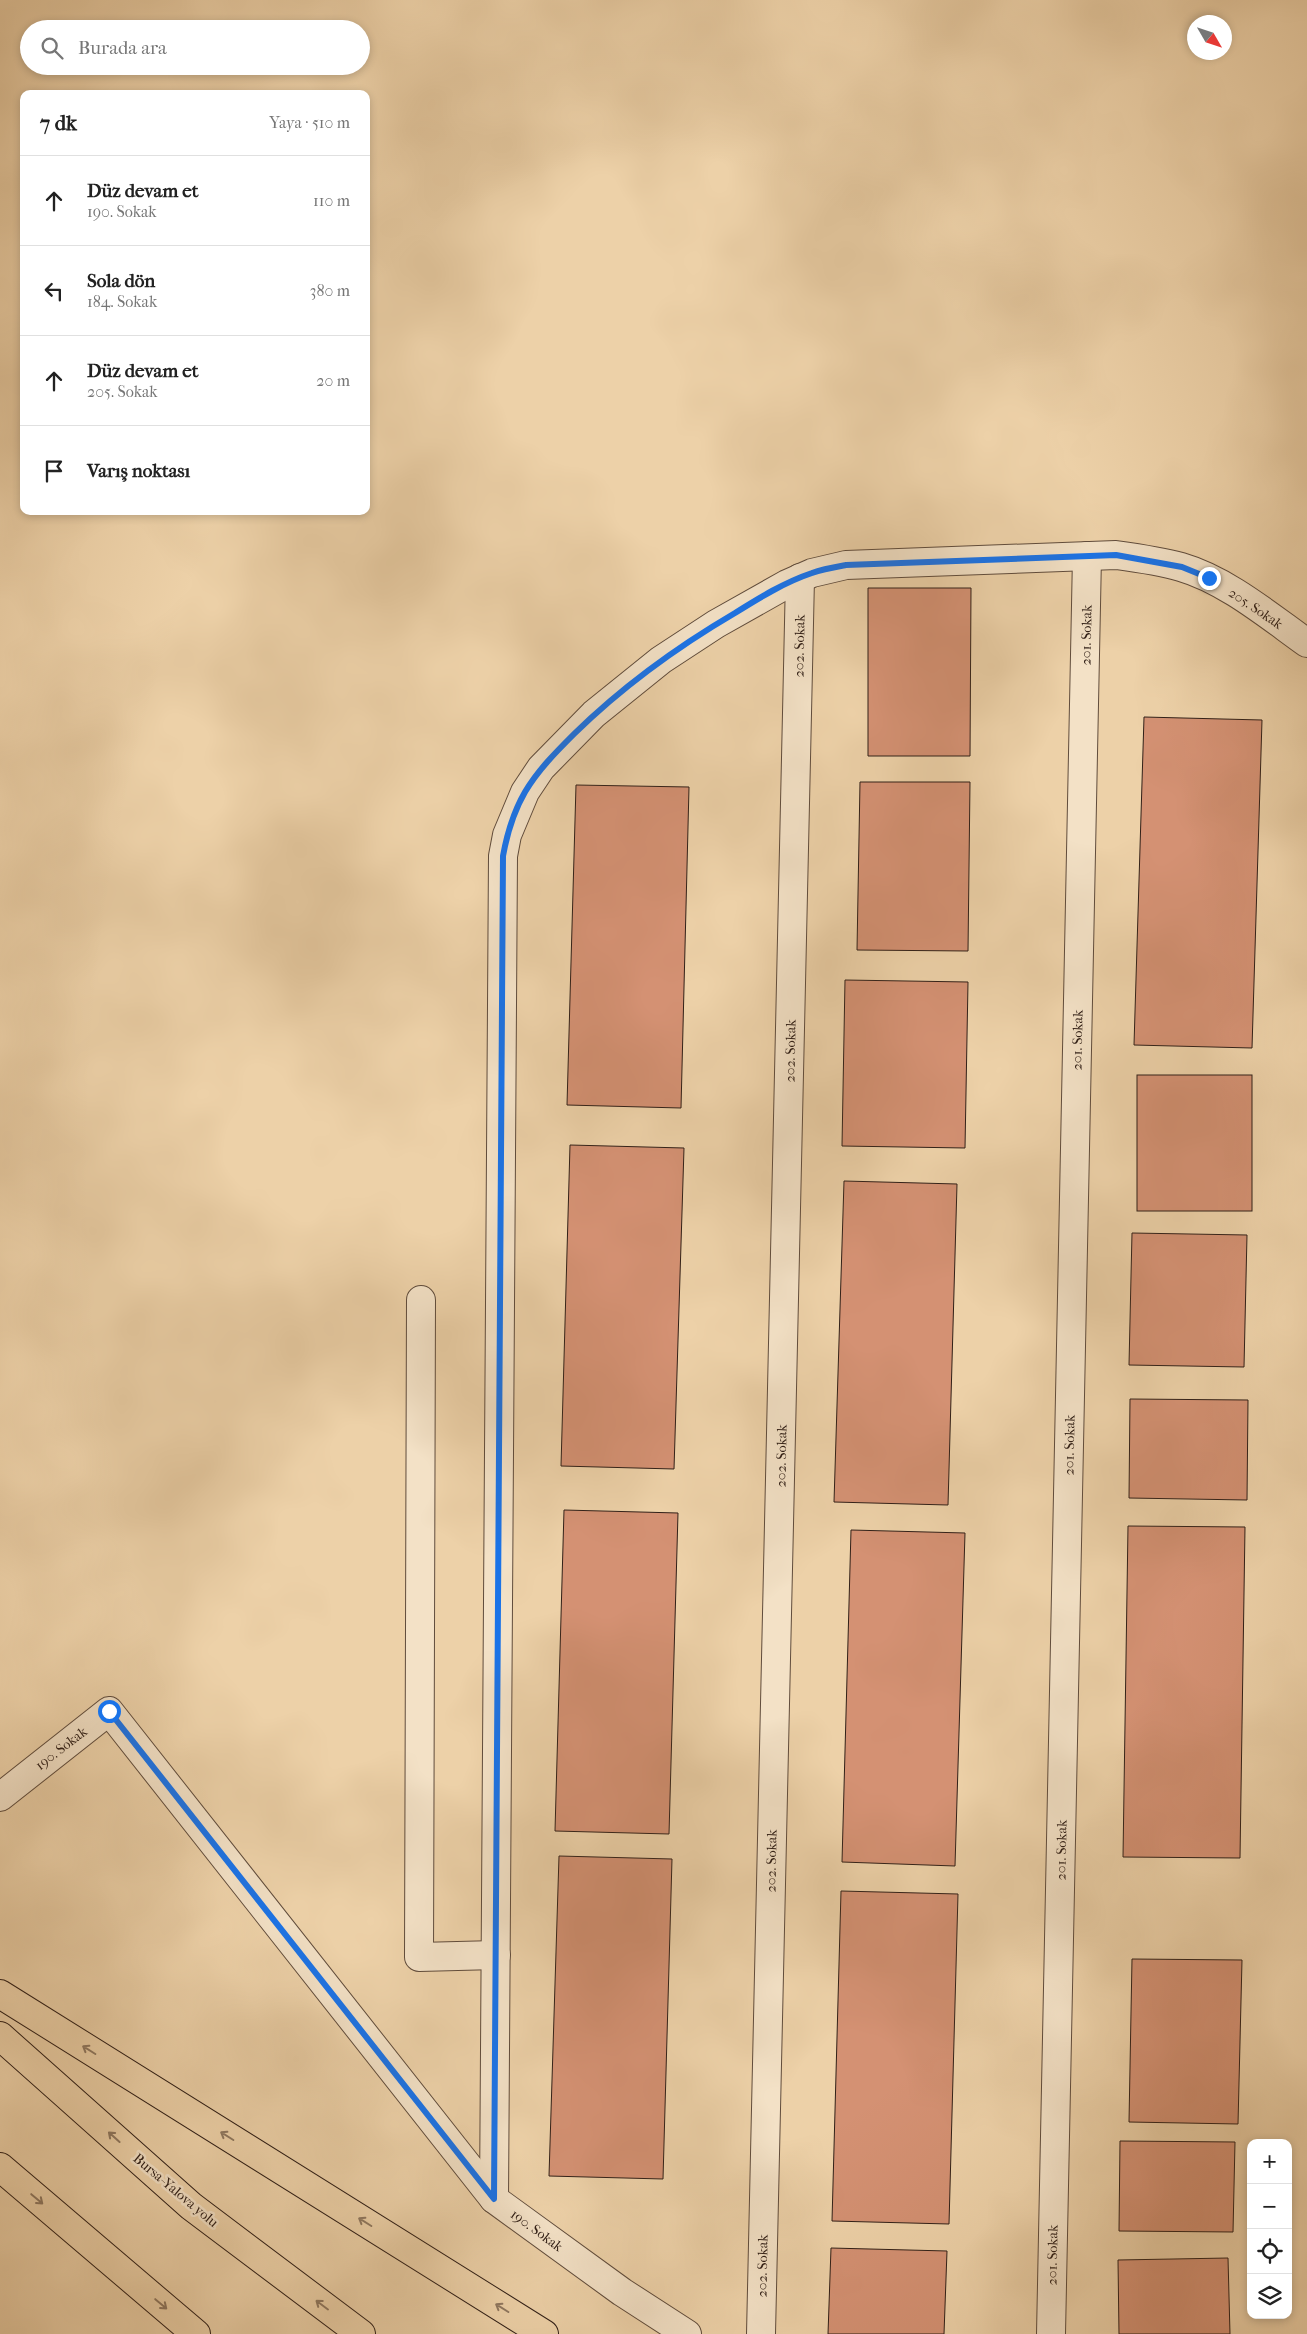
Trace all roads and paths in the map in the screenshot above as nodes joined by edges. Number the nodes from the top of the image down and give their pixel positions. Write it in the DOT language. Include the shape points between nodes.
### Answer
graph roads {
  1 [pos="1088,556"];
  2 [pos="800,578"];
  3 [pos="1307,643"];
  4 [pos="420,1300"];
  5 [pos="0,1797"];
  6 [pos="496,1955"];
  7 [pos="0,1994"];
  8 [pos="0,2036"];
  9 [pos="0,2167"];
  10 [pos="494,2199"];
  11 [pos="196,2334"];
  12 [pos="361,2334"];
  13 [pos="544,2334"];
  14 [pos="687,2334"];
  15 [pos="761,2334"];
  16 [pos="1051,2334"];
  1 -- 2 [label="street, 205. Sokak" via="846,565"];
  1 -- 3 [label="street, 205. Sokak" via="1116,555 1182,567 1209,578"];
  1 -- 16 [label="street, 201. Sokak"];
  2 -- 6 [label="street, 205. Sokak" via="747,605 684,644 594,714 541,768 525,792 507,835 503,856"];
  2 -- 15 [label="street, 202. Sokak"];
  4 -- 6 [label="street" via="419,1957"];
  5 -- 10 [label="street, 190. Sokak" via="109,1711"];
  6 -- 10 [label="street, 205. Sokak"];
  13 -- 7 [label="highway, one-way"];
  12 -- 8 [label="highway, Bursa-Yalova yolu, one-way" via="191,2206"];
  9 -- 11 [label="highway, one-way"];
  10 -- 14 [label="street, 190. Sokak" via="622,2292"];
}
